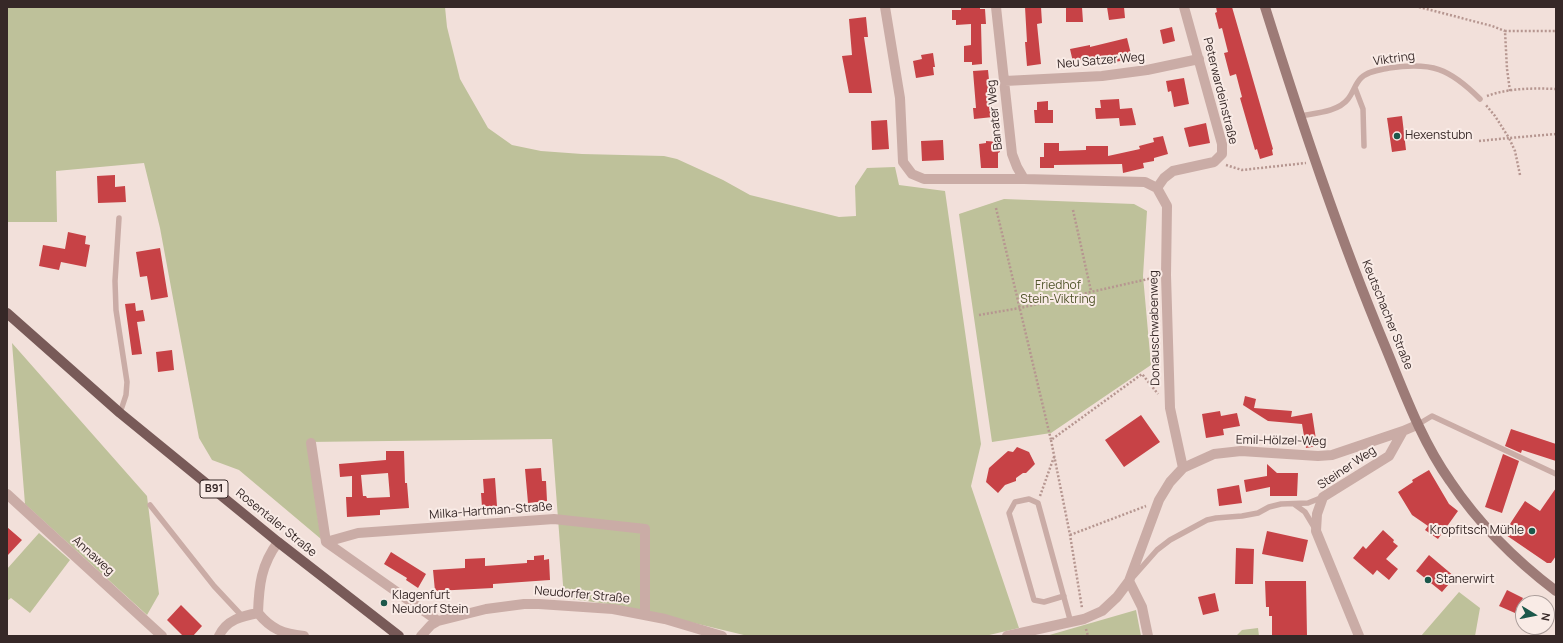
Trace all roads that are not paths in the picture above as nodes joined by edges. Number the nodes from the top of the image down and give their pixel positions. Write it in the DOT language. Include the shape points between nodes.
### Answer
graph roads {
  1 [pos="885,7"];
  2 [pos="996,7"];
  3 [pos="1184,7"];
  4 [pos="1266,7"];
  5 [pos="1199,59"];
  6 [pos="1005,81"];
  7 [pos="1355,88"];
  8 [pos="1480,98"];
  9 [pos="1300,116"];
  10 [pos="1364,146"];
  11 [pos="1024,179"];
  12 [pos="1157,188"];
  13 [pos="119,218"];
  14 [pos="7,313"];
  15 [pos="120,413"];
  16 [pos="1417,425"];
  17 [pos="1403,431"];
  18 [pos="311,443"];
  19 [pos="1183,468"];
  20 [pos="1556,474"];
  21 [pos="7,494"];
  22 [pos="1323,498"];
  23 [pos="1294,504"];
  24 [pos="150,505"];
  25 [pos="1316,531"];
  26 [pos="278,542"];
  27 [pos="326,542"];
  28 [pos="1129,581"];
  29 [pos="1556,591"];
  30 [pos="1064,596"];
  31 [pos="258,613"];
  32 [pos="645,615"];
  33 [pos="242,616"];
  34 [pos="438,621"];
  35 [pos="1071,623"];
  36 [pos="162,636"];
  37 [pos="219,636"];
  38 [pos="304,636"];
  39 [pos="398,636"];
  40 [pos="421,636"];
  41 [pos="722,636"];
  42 [pos="1007,636"];
  43 [pos="1148,636"];
  44 [pos="1359,636"];
  1 -- 11 [label="street" via="900,98 903,162 912,174 924,179"];
  2 -- 6 [label="street, Banater Weg"];
  3 -- 5 [label="street, Peterwardeinstraße"];
  4 -- 9 [label="main road, Keutschacher Straße"];
  5 -- 6 [label="street, Neu Satzer Weg" via="1102,76"];
  5 -- 12 [label="street, Peterwardeinstraße" via="1222,144 1222,154 1214,162 1173,171"];
  6 -- 11 [label="street, Banater Weg" via="1012,154"];
  7 -- 8 [label="lane, Viktring" via="1361,78 1372,71 1410,65 1429,66 1463,82"];
  7 -- 9 [label="lane, Viktring" via="1348,100 1338,108"];
  7 -- 10 [label="lane" via="1363,109"];
  9 -- 16 [label="main road, Keutschacher Straße" via="1361,290"];
  11 -- 12 [label="street" via="1145,182"];
  12 -- 19 [label="street, Donauschwabenweg" via="1167,206 1166,275 1170,408"];
  13 -- 15 [label="lane" via="116,310 127,382"];
  14 -- 15 [label="main road, Rosentaler Straße / B91"];
  15 -- 26 [label="main road, Rosentaler Straße / B91"];
  16 -- 17 [label="street, Emil-Hölzel-Weg"];
  16 -- 20 [label="lane" via="1432,416"];
  16 -- 29 [label="main road, Keutschacher Straße" via="1449,480 1478,519 1506,549"];
  17 -- 19 [label="street, Emil-Hölzel-Weg" via="1332,455 1242,451 1214,454"];
  17 -- 22 [label="street, Steiner Weg" via="1389,456"];
  18 -- 27 [label="street"];
  19 -- 28 [label="street, Emil-Hölzel-Weg" via="1159,500"];
  21 -- 36 [label="street, Annaweg"];
  22 -- 23 [label="lane"];
  22 -- 25 [label="street, Steiner Weg" via="1317,514"];
  23 -- 25 [label="lane, Steiner Weg" via="1305,512"];
  23 -- 28 [label="lane" via="1269,506 1258,513 1208,520 1170,540 1157,550"];
  24 -- 33 [label="lane" via="214,586"];
  25 -- 44 [label="street, Steiner Weg"];
  26 -- 31 [label="street" via="269,554 263,570"];
  26 -- 39 [label="main road, Rosentaler Straße / B91"];
  27 -- 32 [label="street, Milka-Hartman-Straße" via="358,533 554,519 645,530"];
  27 -- 34 [label="street"];
  28 -- 35 [label="street" via="1117,597 1102,610"];
  28 -- 43 [label="street" via="1142,607"];
  30 -- 30 [label="lane" via="1038,503 1029,498 1015,502 1009,513 1034,600 1044,602"];
  30 -- 35 [label="lane"];
  31 -- 33 [label="street"];
  31 -- 38 [label="street" via="267,623 282,631"];
  32 -- 34 [label="street, Neudorfer Straße" via="613,609 524,604 486,609"];
  32 -- 41 [label="street, Neudorfer Straße"];
  33 -- 37 [label="street" via="227,625"];
  34 -- 40 [label="street, Neudorfer Straße"];
  35 -- 42 [label="street"];
}
